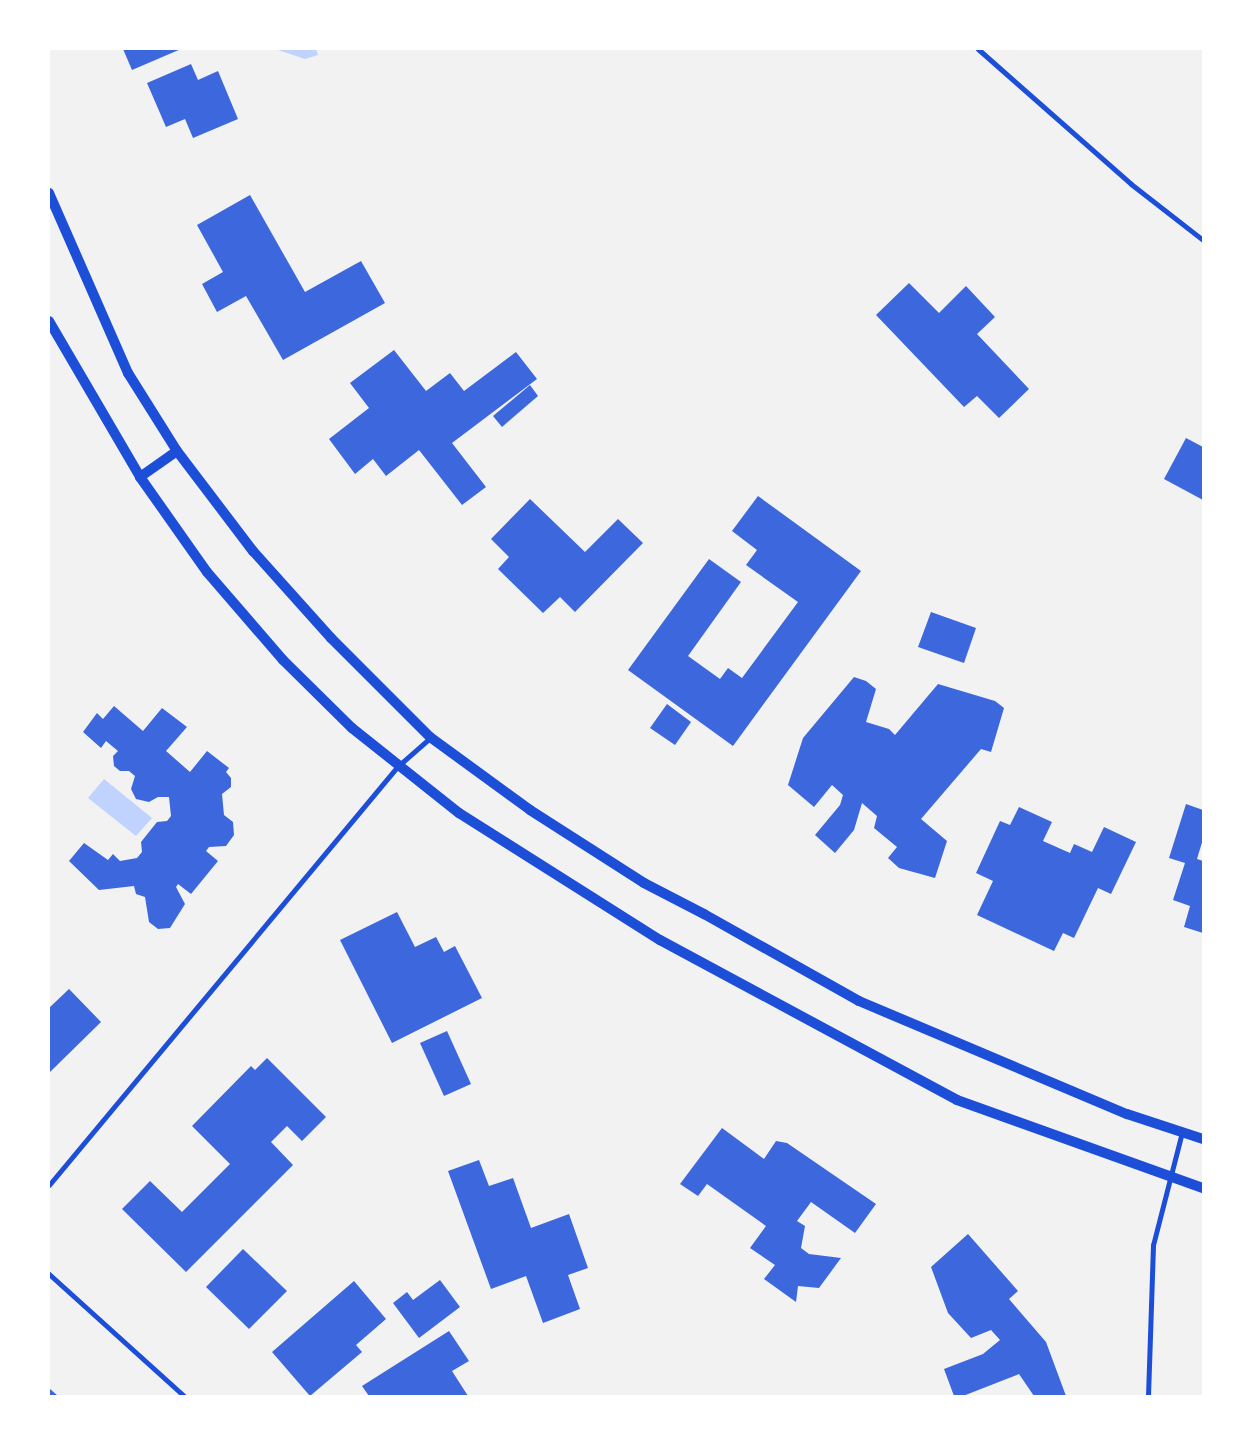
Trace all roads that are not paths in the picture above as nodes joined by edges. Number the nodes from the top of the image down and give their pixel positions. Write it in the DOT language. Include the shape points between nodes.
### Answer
graph roads {
  1 [pos="978,49"];
  2 [pos="49,193"];
  3 [pos="1203,240"];
  4 [pos="49,321"];
  5 [pos="177,451"];
  6 [pos="140,477"];
  7 [pos="430,737"];
  8 [pos="398,766"];
  9 [pos="1182,1132"];
  10 [pos="1203,1139"];
  11 [pos="1170,1178"];
  12 [pos="49,1185"];
  13 [pos="1203,1188"];
  14 [pos="49,1274"];
  15 [pos="184,1396"];
  16 [pos="1148,1396"];
  1 -- 3 [label="street" via="1130,184"];
  2 -- 5 [label="main road" via="128,373"];
  4 -- 6 [label="main road"];
  5 -- 6 [label="main road"];
  5 -- 7 [label="main road" via="254,551 331,638"];
  6 -- 8 [label="main road" via="207,572 283,660 352,728"];
  7 -- 8 [label="street"];
  7 -- 9 [label="main road" via="530,810 644,883 859,1001 1127,1114"];
  8 -- 11 [label="main road" via="459,813 660,940 957,1100"];
  8 -- 12 [label="street"];
  9 -- 10 [label="main road"];
  9 -- 11 [label="street"];
  11 -- 13 [label="main road"];
  11 -- 16 [label="street" via="1153,1245"];
  14 -- 15 [label="street"];
}
